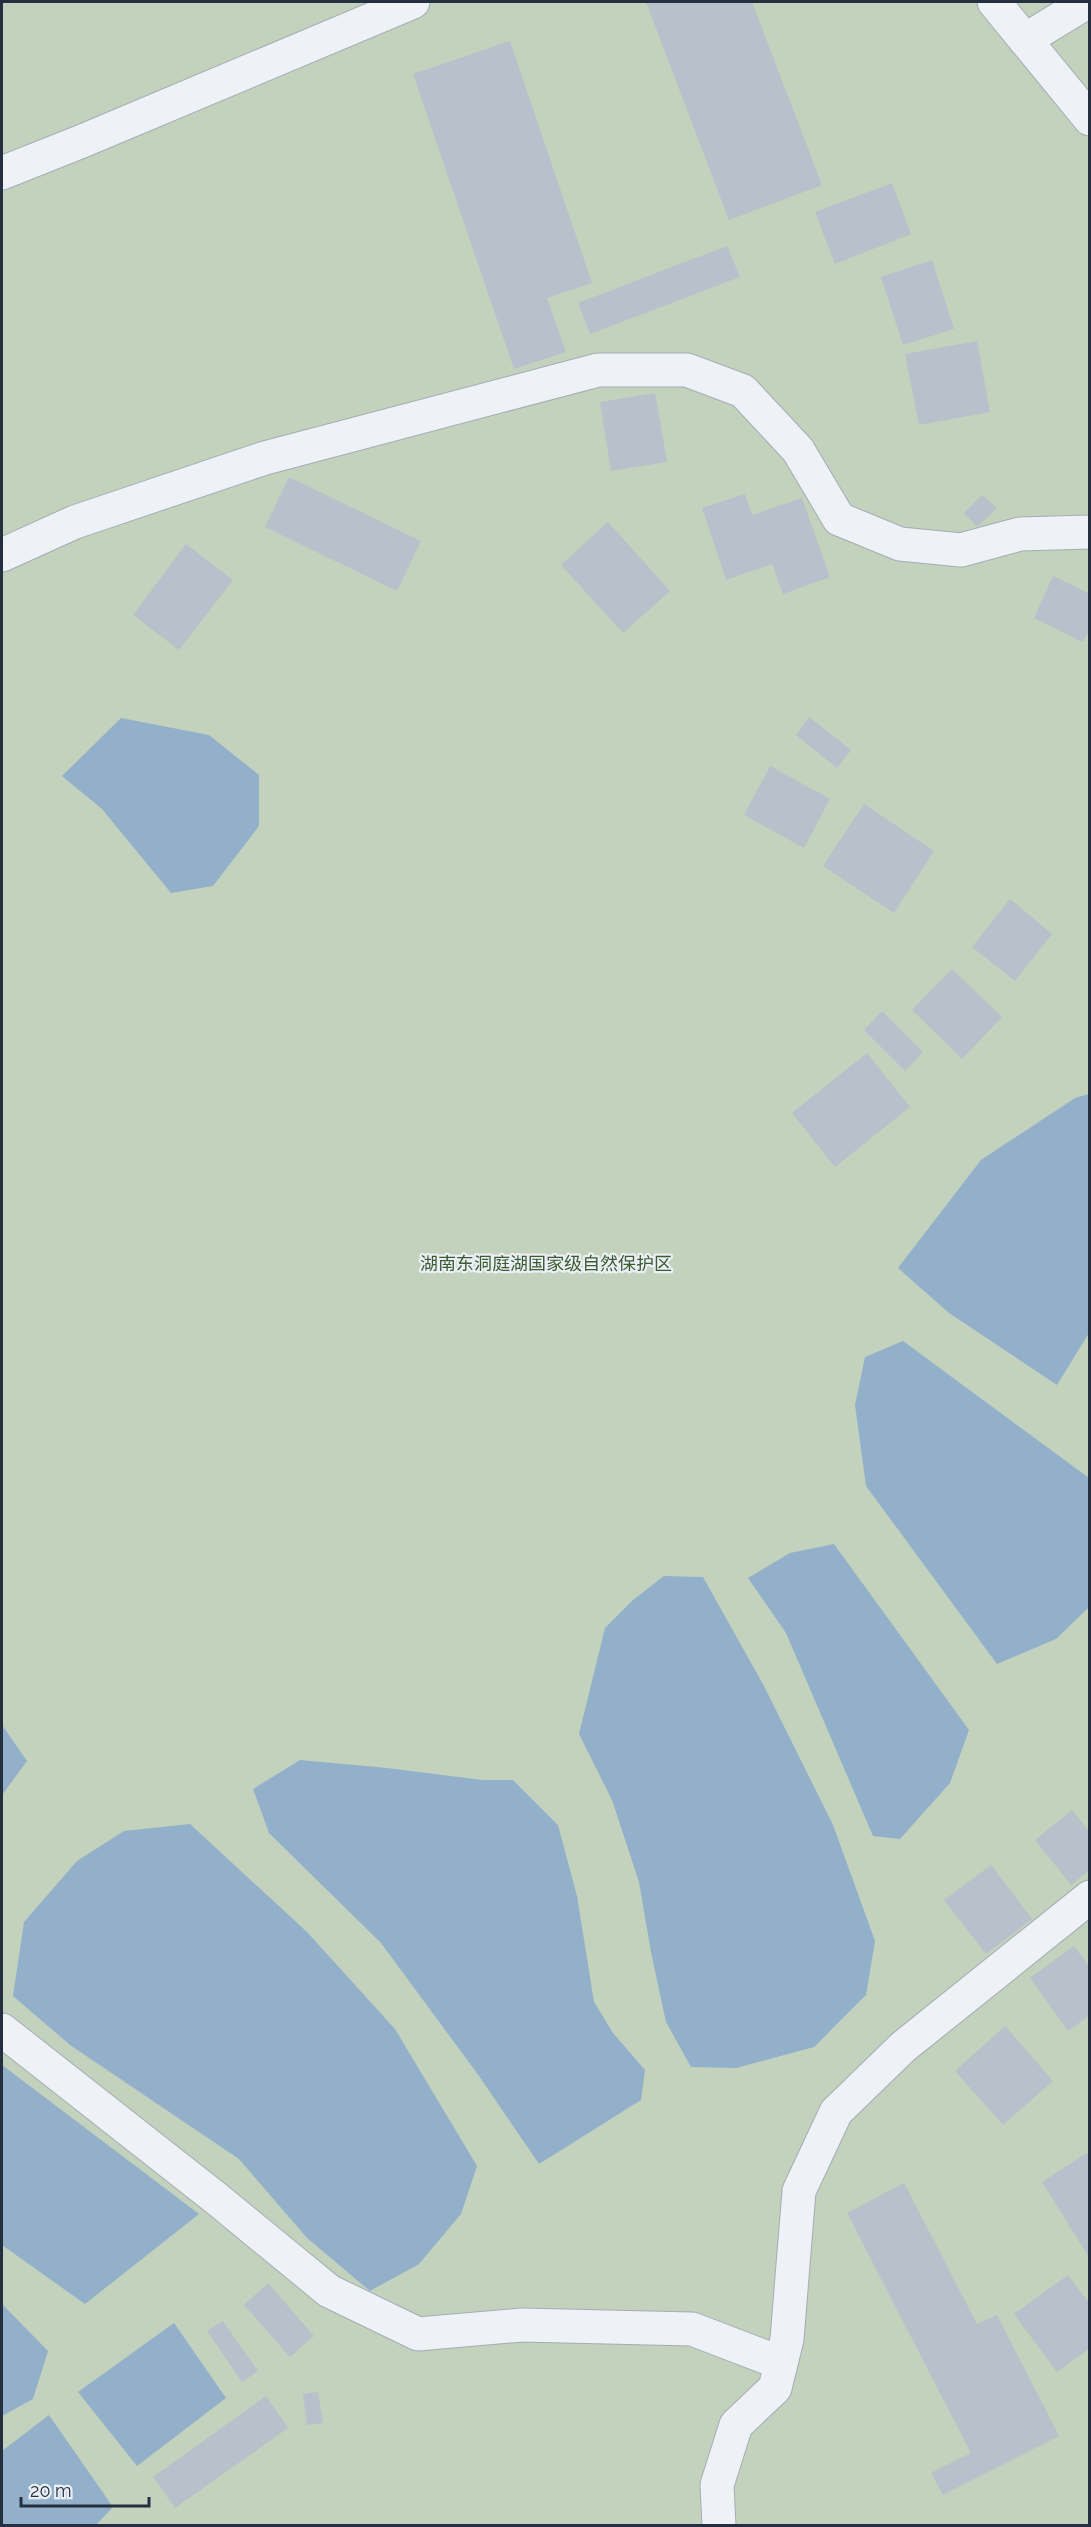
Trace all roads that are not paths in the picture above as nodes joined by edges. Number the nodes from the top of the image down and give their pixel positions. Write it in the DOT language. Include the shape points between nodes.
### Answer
graph roads {
  1 [pos="413,2"];
  2 [pos="994,2"];
  3 [pos="1087,2"];
  4 [pos="1025,40"];
  5 [pos="1089,119"];
  6 [pos="2,173"];
  7 [pos="1089,532"];
  8 [pos="2,555"];
  9 [pos="1089,1897"];
  10 [pos="2,2030"];
  11 [pos="781,2363"];
  12 [pos="719,2526"];
  1 -- 6 [label="street"];
  2 -- 4 [label="street"];
  3 -- 4 [label="street"];
  4 -- 5 [label="street"];
  7 -- 8 [label="street" via="1020,534 961,550 900,544 839,519 798,450 743,391 687,370 598,370 265,458 75,522"];
  9 -- 11 [label="street" via="903,2047 836,2112 799,2191 787,2339"];
  10 -- 11 [label="street" via="329,2291 418,2334 522,2325 692,2330"];
  11 -- 12 [label="street" via="775,2388 736,2425 717,2485"];
}
